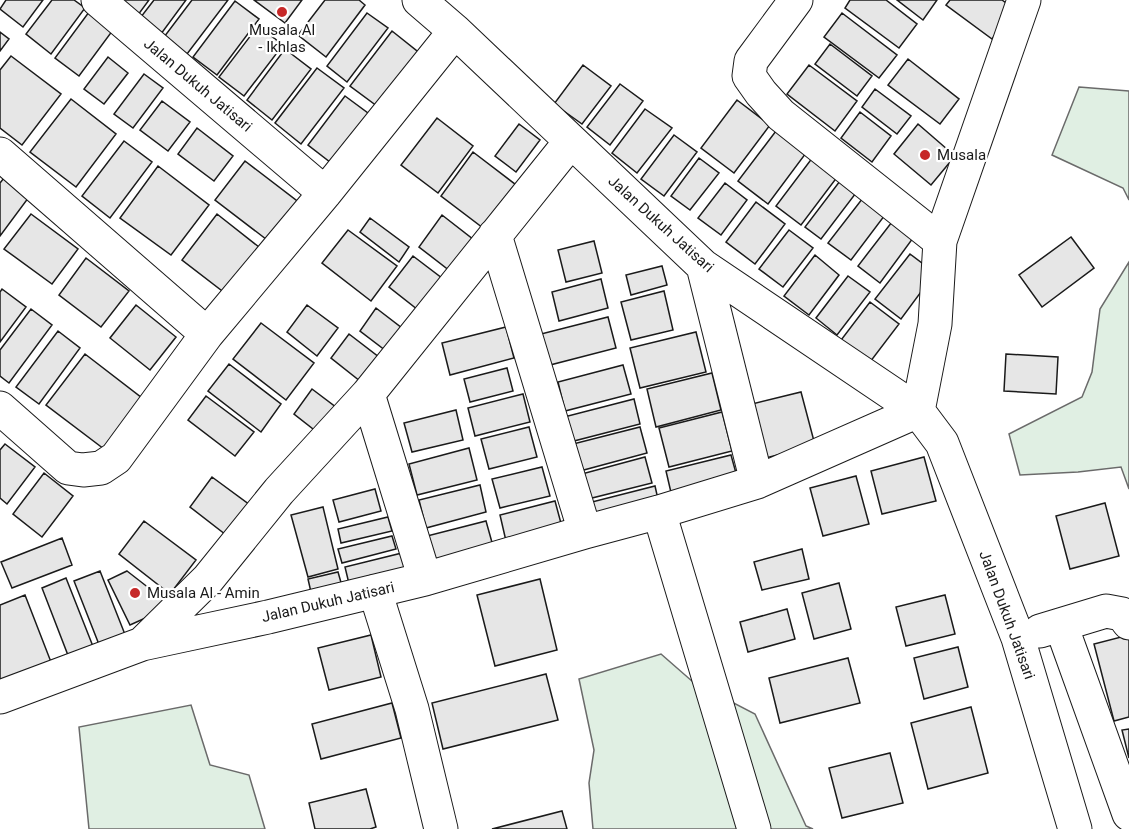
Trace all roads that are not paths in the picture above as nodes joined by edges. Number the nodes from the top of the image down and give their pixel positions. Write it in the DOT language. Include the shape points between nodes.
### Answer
graph roads {
  1 [pos="98,0"];
  2 [pos="419,0"];
  3 [pos="796,0"];
  4 [pos="1024,0"];
  5 [pos="455,31"];
  6 [pos="571,141"];
  7 [pos="0,154"];
  8 [pos="325,193"];
  9 [pos="495,235"];
  10 [pos="940,241"];
  11 [pos="703,266"];
  12 [pos="207,334"];
  13 [pos="368,394"];
  14 [pos="0,408"];
  15 [pos="918,411"];
  16 [pos="757,482"];
  17 [pos="659,512"];
  18 [pos="585,532"];
  19 [pos="425,579"];
  20 [pos="375,591"];
  21 [pos="1129,623"];
  22 [pos="1061,625"];
  23 [pos="1018,638"];
  24 [pos="142,644"];
  25 [pos="0,697"];
  26 [pos="1129,814"];
  27 [pos="441,829"];
  28 [pos="754,829"];
  29 [pos="1075,829"];
  1 -- 8 [label="street, Jalan Dukuh Jatisari"];
  2 -- 5 [label="street, Jalan Dukuh Jatisari"];
  3 -- 10 [label="street" via="751,61 749,76 781,115"];
  4 -- 10 [label="street"];
  5 -- 6 [label="street, Jalan Dukuh Jatisari"];
  5 -- 8 [label="street"];
  6 -- 9 [label="street"];
  6 -- 11 [label="street, Jalan Dukuh Jatisari"];
  7 -- 12 [label="street"];
  8 -- 12 [label="street"];
  9 -- 13 [label="street"];
  9 -- 18 [label="street"];
  10 -- 15 [label="street" via="935,324"];
  11 -- 15 [label="street, Jalan Dukuh Jatisari"];
  11 -- 16 [label="street"];
  12 -- 14 [label="street" via="116,458 101,468 68,468"];
  13 -- 19 [label="street"];
  13 -- 24 [label="street" via="279,491 208,579"];
  15 -- 16 [label="street, Jalan Dukuh Jatisari"];
  15 -- 23 [label="street, Jalan Dukuh Jatisari" via="942,443"];
  16 -- 17 [label="street, Jalan Dukuh Jatisari"];
  17 -- 18 [label="street, Jalan Dukuh Jatisari"];
  17 -- 28 [label="street"];
  18 -- 19 [label="street, Jalan Dukuh Jatisari"];
  19 -- 20 [label="street, Jalan Dukuh Jatisari"];
  20 -- 24 [label="street, Jalan Dukuh Jatisari"];
  20 -- 27 [label="street" via="412,709"];
  21 -- 22 [label="street" via="1122,614 1106,611"];
  22 -- 23 [label="street"];
  22 -- 26 [label="street"];
  23 -- 29 [label="street, Jalan Dukuh Jatisari"];
  24 -- 25 [label="street, Jalan Dukuh Jatisari"];
}
